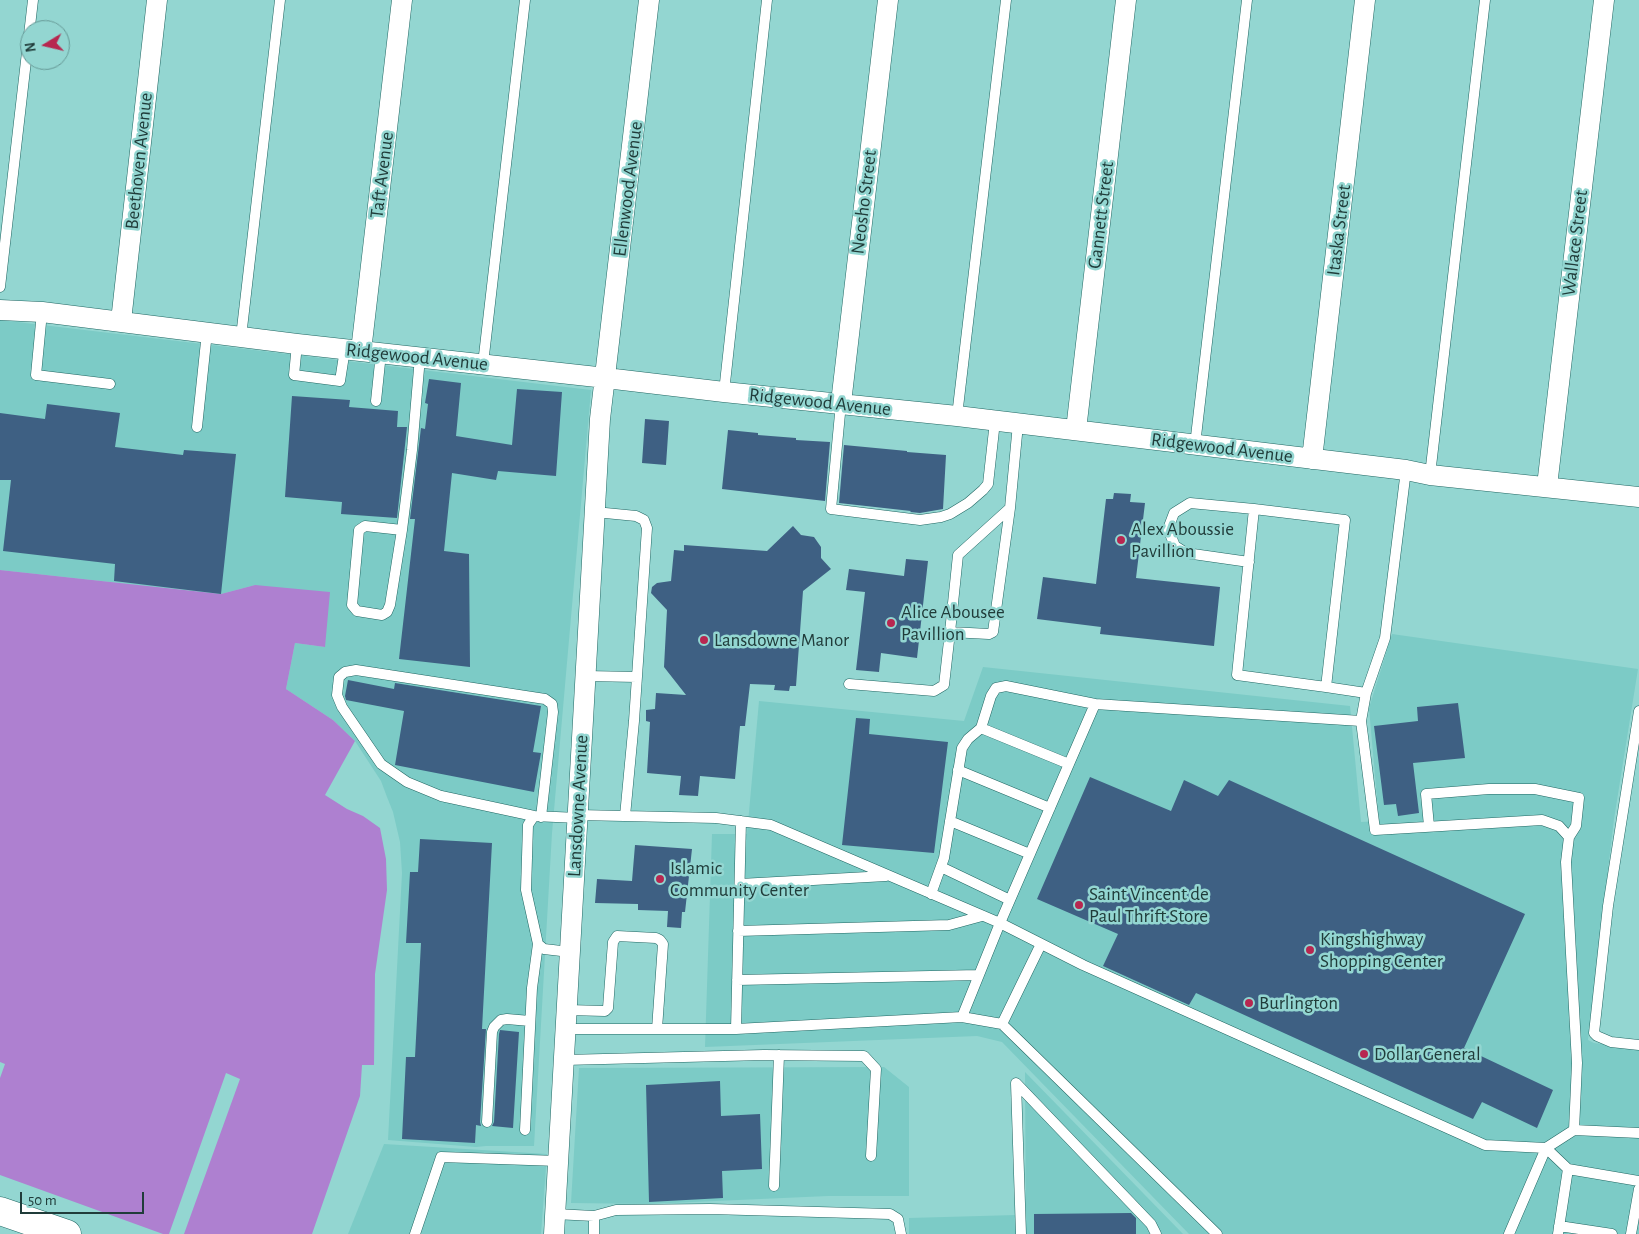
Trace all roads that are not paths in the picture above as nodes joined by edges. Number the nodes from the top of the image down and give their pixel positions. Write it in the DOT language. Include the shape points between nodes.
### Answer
graph roads {
  1 [pos="33,0"];
  2 [pos="157,0"];
  3 [pos="280,0"];
  4 [pos="402,0"];
  5 [pos="526,0"];
  6 [pos="649,0"];
  7 [pos="767,0"];
  8 [pos="888,0"];
  9 [pos="1006,0"];
  10 [pos="1126,0"];
  11 [pos="1247,0"];
  12 [pos="1366,0"];
  13 [pos="1485,0"];
  14 [pos="1604,0"];
  15 [pos="0,287"];
  16 [pos="0,310"];
  17 [pos="42,312"];
  18 [pos="121,321"];
  19 [pos="207,332"];
  20 [pos="241,337"];
  21 [pos="297,344"];
  22 [pos="353,350"];
  23 [pos="381,353"];
  24 [pos="420,357"];
  25 [pos="484,364"];
  26 [pos="606,378"];
  27 [pos="110,384"];
  28 [pos="724,392"];
  29 [pos="376,401"];
  30 [pos="841,403"];
  31 [pos="958,416"];
  32 [pos="995,421"];
  33 [pos="1018,424"];
  34 [pos="197,427"];
  35 [pos="1076,430"];
  36 [pos="1195,445"];
  37 [pos="1312,459"];
  38 [pos="1406,470"];
  39 [pos="1430,475"];
  40 [pos="1547,486"];
  41 [pos="1639,497"];
  42 [pos="1010,508"];
  43 [pos="1254,509"];
  44 [pos="595,512"];
  45 [pos="402,530"];
  46 [pos="1249,562"];
  47 [pos="950,632"];
  48 [pos="586,676"];
  49 [pos="637,677"];
  50 [pos="849,684"];
  51 [pos="1326,687"];
  52 [pos="1366,692"];
  53 [pos="1095,704"];
  54 [pos="1639,712"];
  55 [pos="1361,721"];
  56 [pos="981,728"];
  57 [pos="1069,764"];
  58 [pos="958,770"];
  59 [pos="1050,808"];
  60 [pos="538,816"];
  61 [pos="578,816"];
  62 [pos="625,816"];
  63 [pos="742,821"];
  64 [pos="950,821"];
  65 [pos="1429,826"];
  66 [pos="1569,837"];
  67 [pos="1030,854"];
  68 [pos="940,867"];
  69 [pos="889,876"];
  70 [pos="740,884"];
  71 [pos="931,894"];
  72 [pos="1010,900"];
  73 [pos="982,916"];
  74 [pos="1000,923"];
  75 [pos="738,932"];
  76 [pos="538,944"];
  77 [pos="1041,944"];
  78 [pos="570,952"];
  79 [pos="979,975"];
  80 [pos="737,980"];
  81 [pos="962,1017"];
  82 [pos="566,1019"];
  83 [pos="530,1021"];
  84 [pos="1002,1024"];
  85 [pos="657,1029"];
  86 [pos="736,1029"];
  87 [pos="1639,1045"];
  88 [pos="779,1055"];
  89 [pos="564,1060"];
  90 [pos="487,1122"];
  91 [pos="525,1130"];
  92 [pos="1574,1130"];
  93 [pos="1639,1133"];
  94 [pos="1546,1148"];
  95 [pos="871,1156"];
  96 [pos="558,1161"];
  97 [pos="1568,1169"];
  98 [pos="1639,1182"];
  99 [pos="774,1186"];
  100 [pos="1639,1189"];
  101 [pos="0,1211"];
  102 [pos="594,1216"];
  103 [pos="554,1224"];
  104 [pos="1558,1230"];
  105 [pos="57,1232"];
  106 [pos="414,1234"];
  107 [pos="594,1234"];
  108 [pos="901,1234"];
  109 [pos="1021,1234"];
  110 [pos="1156,1234"];
  111 [pos="1217,1234"];
  112 [pos="1509,1234"];
  113 [pos="1612,1234"];
  114 [pos="1632,1234"];
  1 -- 15 [label="lane"];
  2 -- 18 [label="street, Beethoven Avenue"];
  3 -- 20 [label="lane"];
  4 -- 22 [label="street, Taft Avenue"];
  5 -- 25 [label="lane"];
  6 -- 26 [label="street, Ellenwood Avenue"];
  7 -- 28 [label="lane"];
  8 -- 30 [label="street, Neosho Street"];
  9 -- 31 [label="lane"];
  10 -- 35 [label="street, Gannett Street"];
  11 -- 36 [label="lane"];
  12 -- 37 [label="street, Itaska Street"];
  13 -- 39 [label="lane"];
  14 -- 40 [label="street, Wallace Street"];
  16 -- 17 [label="street, Ridgewood Avenue"];
  17 -- 18 [label="street, Ridgewood Avenue"];
  17 -- 27 [label="lane" via="36,376"];
  18 -- 19 [label="street, Ridgewood Avenue"];
  19 -- 20 [label="street, Ridgewood Avenue"];
  19 -- 34 [label="lane"];
  20 -- 21 [label="street, Ridgewood Avenue"];
  21 -- 22 [label="street, Ridgewood Avenue"];
  21 -- 22 [label="lane" via="294,375 340,381"];
  22 -- 23 [label="street, Ridgewood Avenue"];
  23 -- 24 [label="street, Ridgewood Avenue"];
  23 -- 29 [label="lane"];
  24 -- 25 [label="street, Ridgewood Avenue"];
  24 -- 45 [label="lane"];
  25 -- 26 [label="street, Ridgewood Avenue"];
  26 -- 28 [label="street, Ridgewood Avenue"];
  26 -- 44 [label="street, Lansdowne Avenue" via="600,418"];
  28 -- 30 [label="street, Ridgewood Avenue"];
  30 -- 31 [label="street, Ridgewood Avenue"];
  30 -- 32 [label="lane" via="831,509 920,520 942,517 959,509 988,484"];
  31 -- 32 [label="street, Ridgewood Avenue"];
  32 -- 33 [label="street, Ridgewood Avenue"];
  33 -- 35 [label="street, Ridgewood Avenue"];
  33 -- 42 [label="lane"];
  35 -- 36 [label="street, Ridgewood Avenue"];
  36 -- 37 [label="street, Ridgewood Avenue"];
  37 -- 38 [label="street, Ridgewood Avenue"];
  38 -- 39 [label="street, Ridgewood Avenue"];
  38 -- 52 [label="lane" via="1385,638"];
  39 -- 40 [label="street, Ridgewood Avenue"];
  40 -- 41 [label="street, Ridgewood Avenue"];
  42 -- 47 [label="lane" via="958,555"];
  42 -- 47 [label="lane" via="993,632"];
  43 -- 46 [label="lane"];
  43 -- 46 [label="lane" via="1190,503 1174,513 1168,529 1175,546 1186,554"];
  43 -- 51 [label="lane" via="1345,520"];
  44 -- 48 [label="street, Lansdowne Avenue"];
  44 -- 49 [label="lane" via="636,516 644,520 647,528"];
  45 -- 45 [label="lane" via="365,526 359,530 352,605 357,611 382,615 387,612"];
  46 -- 51 [label="lane" via="1237,675"];
  47 -- 50 [label="lane" via="944,685 934,692"];
  48 -- 49 [label="lane"];
  48 -- 61 [label="street, Lansdowne Avenue"];
  49 -- 62 [label="lane"];
  51 -- 52 [label="lane"];
  52 -- 55 [label="lane"];
  53 -- 55 [label="lane"];
  53 -- 56 [label="lane" via="1006,686 996,688"];
  53 -- 57 [label="lane"];
  54 -- 87 [label="lane" via="1608,906 1594,1033 1612,1042"];
  55 -- 65 [label="lane" via="1375,830"];
  56 -- 57 [label="lane"];
  56 -- 58 [label="lane" via="962,748"];
  57 -- 59 [label="lane"];
  58 -- 59 [label="lane"];
  58 -- 64 [label="lane"];
  59 -- 67 [label="lane"];
  60 -- 60 [label="lane" via="441,796 407,782 381,764 342,707 337,695 339,677 356,670 545,699 552,704 553,712"];
  60 -- 61 [label="lane"];
  60 -- 76 [label="lane" via="528,825 526,890"];
  61 -- 62 [label="lane"];
  61 -- 78 [label="street, Lansdowne Avenue"];
  62 -- 63 [label="lane"];
  63 -- 69 [label="lane" via="771,825"];
  63 -- 70 [label="lane"];
  64 -- 67 [label="lane"];
  64 -- 68 [label="lane"];
  65 -- 66 [label="lane" via="1542,820 1559,826"];
  65 -- 66 [label="lane" via="1426,794 1535,789 1579,798 1576,826"];
  66 -- 92 [label="lane" via="1566,862 1577,1063"];
  67 -- 72 [label="lane"];
  68 -- 71 [label="lane"];
  68 -- 72 [label="lane"];
  69 -- 70 [label="lane"];
  69 -- 71 [label="lane"];
  70 -- 75 [label="lane"];
  71 -- 73 [label="lane"];
  72 -- 74 [label="lane"];
  73 -- 74 [label="lane"];
  73 -- 75 [label="lane" via="949,925"];
  74 -- 77 [label="lane"];
  74 -- 79 [label="lane"];
  75 -- 80 [label="lane"];
  76 -- 78 [label="lane" via="544,949"];
  76 -- 83 [label="lane"];
  77 -- 84 [label="lane"];
  77 -- 94 [label="lane" via="1485,1145"];
  78 -- 82 [label="street, Lansdowne Avenue"];
  79 -- 80 [label="lane"];
  79 -- 81 [label="lane"];
  80 -- 86 [label="lane"];
  81 -- 84 [label="lane"];
  81 -- 86 [label="lane"];
  82 -- 85 [label="lane"];
  82 -- 85 [label="lane" via="608,1008 613,942 617,936 656,938 662,944"];
  82 -- 89 [label="street, Lansdowne Avenue"];
  83 -- 90 [label="lane" via="501,1020 494,1027"];
  83 -- 91 [label="lane"];
  84 -- 111 [label="lane"];
  85 -- 86 [label="lane"];
  88 -- 89 [label="lane"];
  88 -- 95 [label="lane" via="864,1056 876,1069"];
  88 -- 99 [label="lane"];
  89 -- 96 [label="street, Lansdowne Avenue"];
  92 -- 93 [label="lane"];
  92 -- 94 [label="lane"];
  94 -- 97 [label="lane"];
  94 -- 112 [label="lane"];
  96 -- 103 [label="street, Lansdowne Avenue"];
  96 -- 106 [label="lane" via="441,1157"];
  97 -- 98 [label="lane"];
  97 -- 104 [label="lane"];
  100 -- 114 [label="lane"];
  101 -- 105 [label="main road"];
  102 -- 103 [label="lane"];
  102 -- 107 [label="lane"];
  102 -- 108 [label="lane" via="616,1210 710,1209 890,1214 898,1219"];
  104 -- 113 [label="lane"];
  109 -- 110 [label="lane" via="1016,1083 1151,1224"];
}
